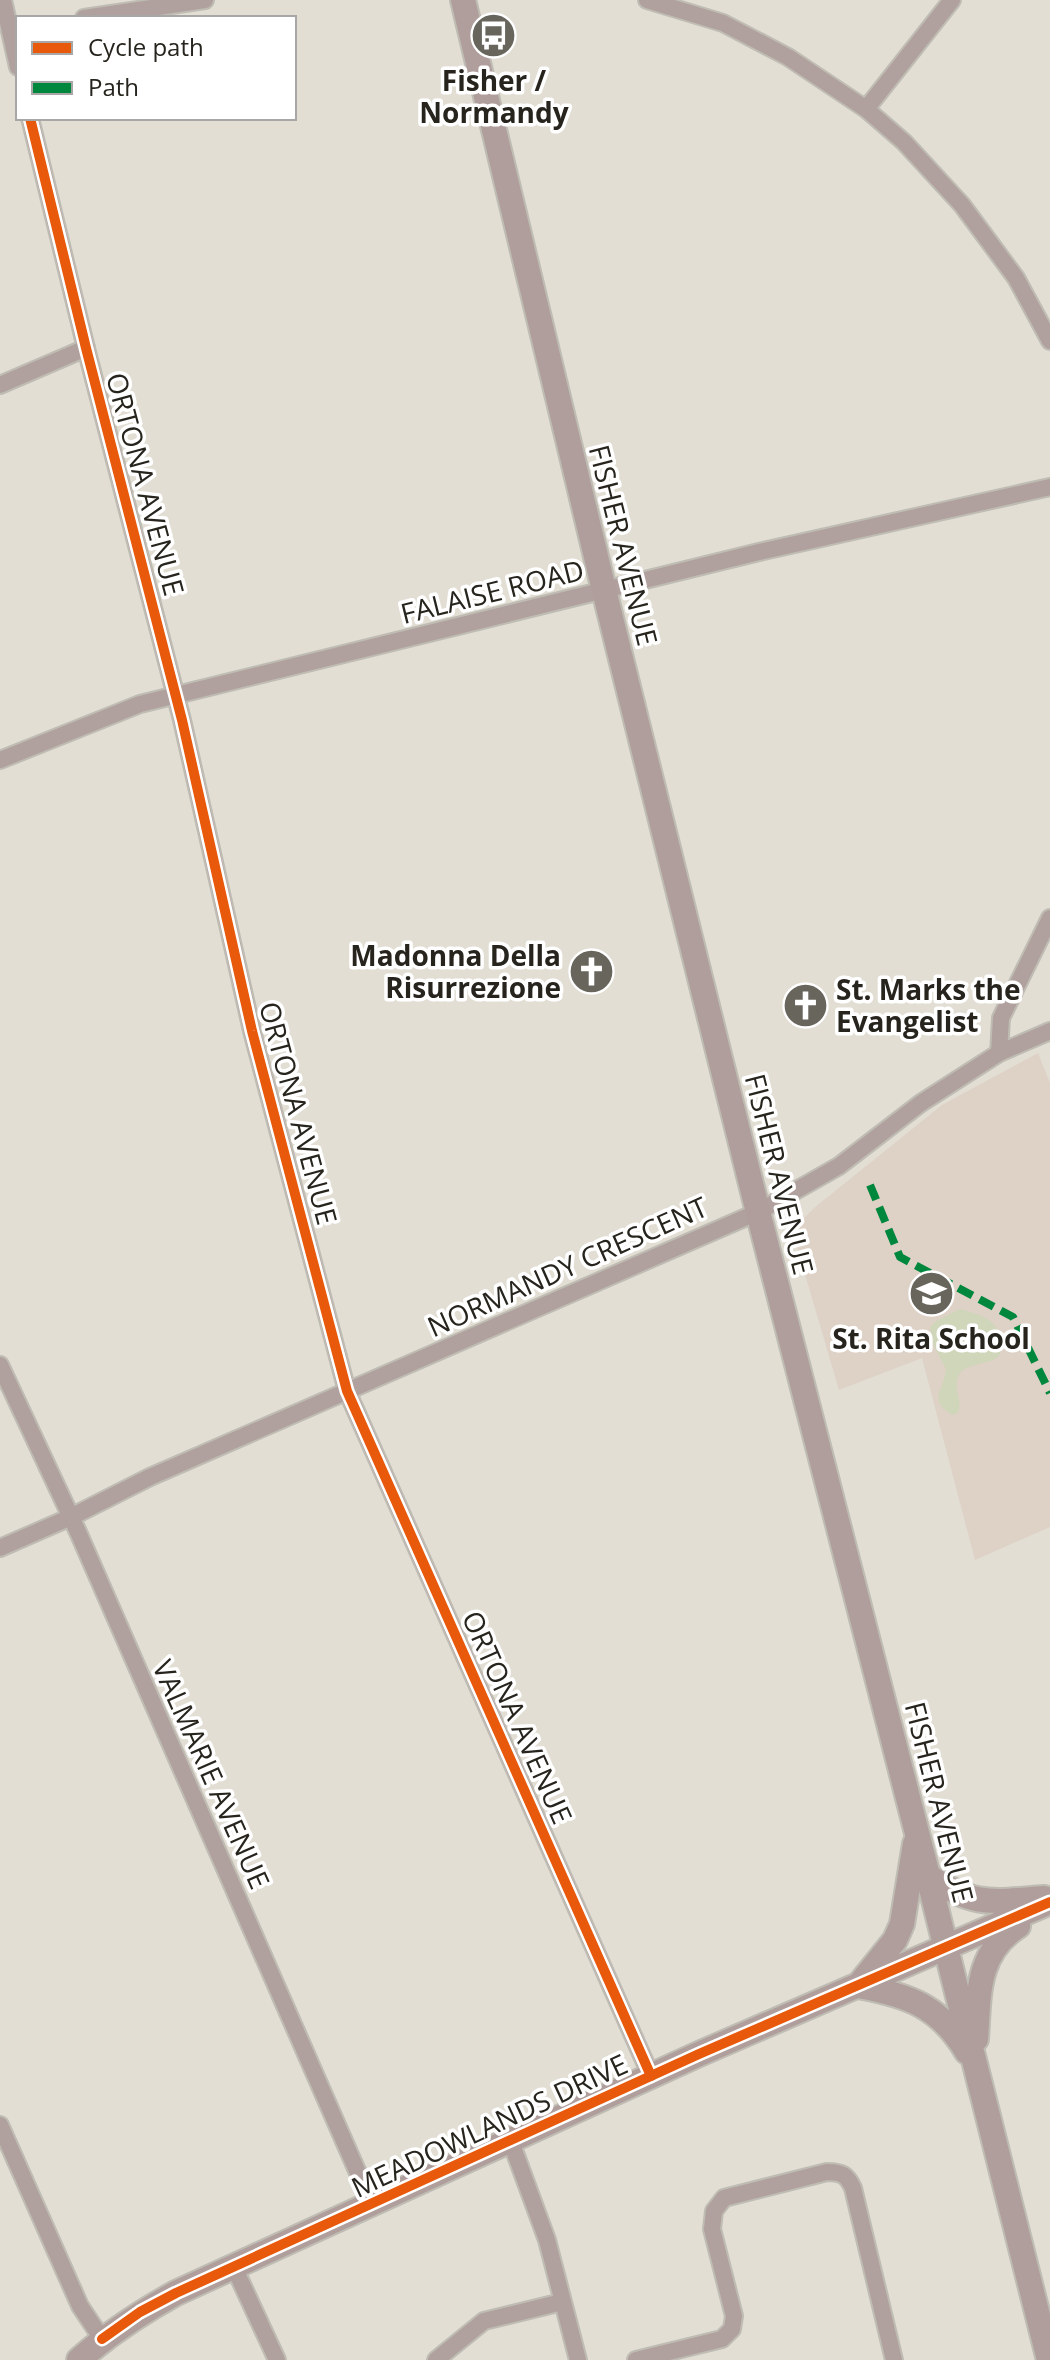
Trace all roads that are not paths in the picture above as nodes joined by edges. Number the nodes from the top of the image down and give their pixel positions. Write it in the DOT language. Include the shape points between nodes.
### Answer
graph roads {
  1 [pos="3,0"];
  2 [pos="205,0"];
  3 [pos="463,0"];
  4 [pos="647,0"];
  5 [pos="952,0"];
  6 [pos="97,16"];
  7 [pos="10,38"];
  8 [pos="16,60"];
  9 [pos="866,109"];
  10 [pos="30,120"];
  11 [pos="1050,341"];
  12 [pos="86,348"];
  13 [pos="0,385"];
  14 [pos="1050,487"];
  15 [pos="604,590"];
  16 [pos="176,696"];
  17 [pos="0,760"];
  18 [pos="1050,918"];
  19 [pos="1050,1031"];
  20 [pos="999,1053"];
  21 [pos="758,1212"];
  22 [pos="0,1365"];
  23 [pos="347,1391"];
  24 [pos="71,1517"];
  25 [pos="0,1548"];
  26 [pos="917,1832"];
  27 [pos="928,1876"];
  28 [pos="1050,1902"];
  29 [pos="946,1948"];
  30 [pos="858,1986"];
  31 [pos="975,2065"];
  32 [pos="651,2076"];
  33 [pos="0,2125"];
  34 [pos="511,2142"];
  35 [pos="372,2205"];
  36 [pos="234,2267"];
  37 [pos="562,2302"];
  38 [pos="1045,2320"];
  39 [pos="102,2339"];
  40 [pos="79,2360"];
  41 [pos="277,2360"];
  42 [pos="436,2360"];
  43 [pos="578,2360"];
  44 [pos="636,2360"];
  45 [pos="894,2360"];
  46 [pos="1049,2360"];
  1 -- 7 [label="street"];
  2 -- 6 [label="street"];
  3 -- 15 [label="main road, FISHER AVENUE"];
  4 -- 9 [label="street" via="723,23 788,57"];
  5 -- 9 [label="street"];
  7 -- 8 [label="street"];
  9 -- 11 [label="street" via="962,205 1016,278"];
  10 -- 12 [label="street, ORTONA AVENUE"];
  12 -- 13 [label="street"];
  12 -- 16 [label="street, ORTONA AVENUE"];
  14 -- 15 [label="street, FALAISE ROAD"];
  15 -- 16 [label="street, FALAISE ROAD"];
  15 -- 21 [label="main road, FISHER AVENUE"];
  16 -- 17 [label="street, FALAISE ROAD" via="140,704"];
  16 -- 23 [label="street, ORTONA AVENUE" via="252,1031"];
  18 -- 20 [label="street" via="1001,1018"];
  19 -- 20 [label="street, NORMANDY CRESCENT"];
  20 -- 21 [label="street, NORMANDY CRESCENT" via="921,1103 839,1166"];
  21 -- 23 [label="street, NORMANDY CRESCENT"];
  21 -- 26 [label="main road, FISHER AVENUE"];
  22 -- 24 [label="street, VALMARIE AVENUE"];
  23 -- 24 [label="street, NORMANDY CRESCENT"];
  23 -- 32 [label="street, ORTONA AVENUE"];
  24 -- 25 [label="street, NORMANDY CRESCENT"];
  24 -- 35 [label="street, VALMARIE AVENUE"];
  26 -- 27 [label="main road, FISHER AVENUE"];
  26 -- 30 [label="main road" via="902,1924"];
  27 -- 28 [label="main road" via="970,1900"];
  27 -- 29 [label="main road, FISHER AVENUE"];
  28 -- 29 [label="main road, MEADOWLANDS DRIVE"];
  28 -- 31 [label="main road" via="1001,1937 987,1961"];
  29 -- 30 [label="main road, MEADOWLANDS DRIVE"];
  29 -- 31 [label="main road, FISHER AVENUE"];
  30 -- 31 [label="main road" via="918,2001 956,2034"];
  30 -- 32 [label="main road, MEADOWLANDS DRIVE"];
  31 -- 38 [label="main road, FISHER AVENUE"];
  32 -- 34 [label="main road, MEADOWLANDS DRIVE"];
  33 -- 39 [label="street" via="80,2306"];
  34 -- 35 [label="main road, MEADOWLANDS DRIVE"];
  34 -- 37 [label="street" via="547,2240"];
  35 -- 36 [label="main road, MEADOWLANDS DRIVE"];
  36 -- 39 [label="main road, MEADOWLANDS DRIVE" via="140,2312"];
  36 -- 41 [label="street"];
  37 -- 42 [label="street" via="484,2321"];
  37 -- 43 [label="street"];
  38 -- 46 [label="main road, FISHER AVENUE"];
  39 -- 40 [label="main road, MEADOWLANDS DRIVE"];
  44 -- 45 [label="street" via="722,2339 732,2329 734,2316 712,2229 714,2211 724,2198 827,2172 847,2176 853,2188"];
}
